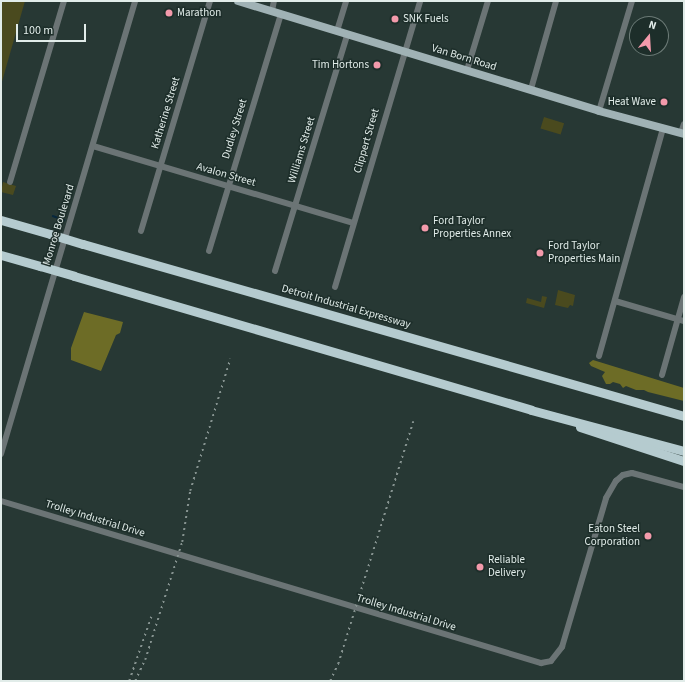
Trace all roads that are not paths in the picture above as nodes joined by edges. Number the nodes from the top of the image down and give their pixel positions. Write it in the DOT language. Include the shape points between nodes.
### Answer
graph roads {
  1 [pos="64,1"];
  2 [pos="135,1"];
  3 [pos="210,1"];
  4 [pos="238,1"];
  5 [pos="274,1"];
  6 [pos="346,1"];
  7 [pos="420,1"];
  8 [pos="488,1"];
  9 [pos="556,1"];
  10 [pos="632,1"];
  11 [pos="272,11"];
  12 [pos="281,14"];
  13 [pos="337,31"];
  14 [pos="347,34"];
  15 [pos="404,52"];
  16 [pos="467,70"];
  17 [pos="530,89"];
  18 [pos="599,111"];
  19 [pos="684,124"];
  20 [pos="663,128"];
  21 [pos="683,134"];
  22 [pos="93,146"];
  23 [pos="161,166"];
  24 [pos="10,182"];
  25 [pos="228,186"];
  26 [pos="295,206"];
  27 [pos="1,220"];
  28 [pos="354,223"];
  29 [pos="141,231"];
  30 [pos="209,251"];
  31 [pos="1,255"];
  32 [pos="275,271"];
  33 [pos="335,287"];
  34 [pos="684,297"];
  35 [pos="614,301"];
  36 [pos="681,320"];
  37 [pos="599,356"];
  38 [pos="662,374"];
  39 [pos="635,402"];
  40 [pos="532,410"];
  41 [pos="684,411"];
  42 [pos="684,416"];
  43 [pos="684,451"];
  44 [pos="1,454"];
  45 [pos="684,461"];
  46 [pos="684,487"];
  47 [pos="1,501"];
  1 -- 24 [label="street"];
  2 -- 22 [label="street, Monroe Boulevard"];
  3 -- 23 [label="street, Katherine Street"];
  4 -- 11 [label="main road, Van Born Road"];
  5 -- 11 [label="street"];
  6 -- 13 [label="street"];
  7 -- 15 [label="street, Clippert Street"];
  8 -- 16 [label="street"];
  9 -- 17 [label="street"];
  10 -- 18 [label="street"];
  11 -- 12 [label="main road, Van Born Road"];
  12 -- 13 [label="main road, Van Born Road"];
  12 -- 25 [label="street, Dudley Street"];
  13 -- 14 [label="main road, Van Born Road"];
  14 -- 15 [label="main road, Van Born Road"];
  14 -- 26 [label="street, Williams Street"];
  15 -- 16 [label="main road, Van Born Road"];
  15 -- 28 [label="street, Clippert Street"];
  16 -- 17 [label="main road, Van Born Road"];
  17 -- 18 [label="main road, Van Born Road"];
  18 -- 20 [label="main road, Van Born Road"];
  19 -- 21 [label="street"];
  20 -- 21 [label="main road, Van Born Road"];
  20 -- 35 [label="street"];
  22 -- 23 [label="street, Avalon Street"];
  22 -- 44 [label="street, Monroe Boulevard"];
  23 -- 25 [label="street, Avalon Street"];
  23 -- 29 [label="street, Katherine Street"];
  25 -- 26 [label="street, Avalon Street"];
  25 -- 30 [label="street, Dudley Street"];
  26 -- 28 [label="street, Avalon Street"];
  26 -- 32 [label="street, Williams Street"];
  27 -- 39 [label="highway, Detroit Industrial Expressway, bridge"];
  28 -- 33 [label="street, Clippert Street"];
  31 -- 40 [label="highway, bridge"];
  34 -- 36 [label="street"];
  35 -- 36 [label="street"];
  35 -- 37 [label="street"];
  36 -- 38 [label="street"];
  39 -- 41 [label="highway"];
  39 -- 42 [label="highway, Detroit Industrial Expressway"];
  40 -- 43 [label="highway"];
  40 -- 45 [label="highway"];
  46 -- 47 [label="street, Trolley Industrial Drive" via="632,473 623,475 616,481 606,498 562,647 551,661 541,662"];
}
